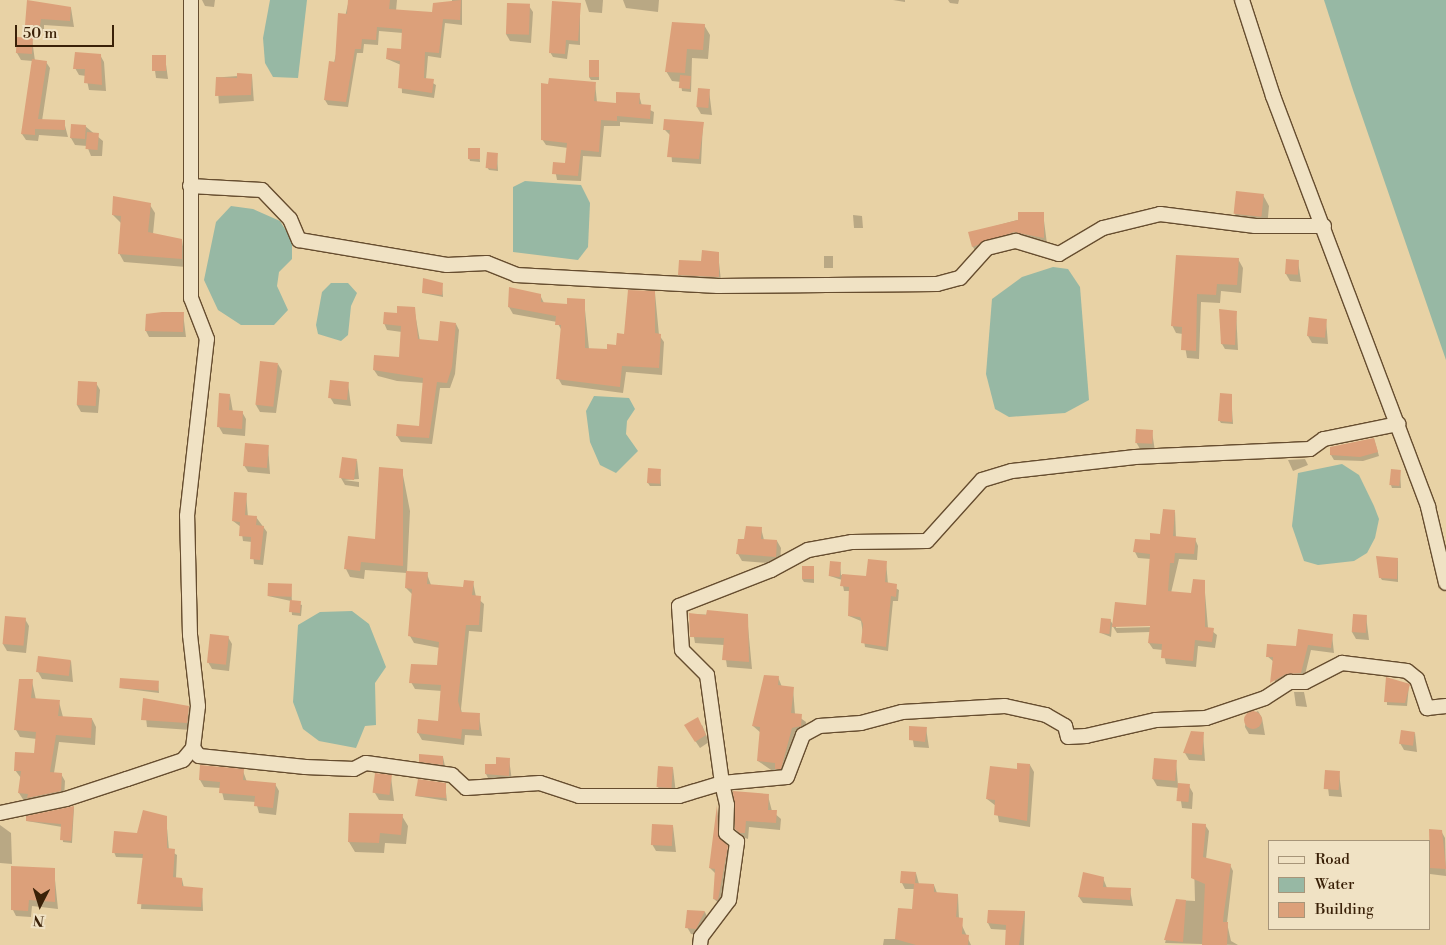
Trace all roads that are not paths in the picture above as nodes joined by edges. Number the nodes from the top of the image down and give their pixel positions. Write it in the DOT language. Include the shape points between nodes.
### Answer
graph roads {
  1 [pos="191,0"];
  2 [pos="1242,0"];
  3 [pos="190,186"];
  4 [pos="1324,226"];
  5 [pos="1398,424"];
  6 [pos="1446,583"];
  7 [pos="1446,706"];
  8 [pos="194,748"];
  9 [pos="722,783"];
  10 [pos="0,813"];
  11 [pos="700,945"];
  1 -- 3 [label="street"];
  2 -- 4 [label="street" via="1273,96"];
  3 -- 4 [label="street" via="262,190 290,219 299,240 447,265 487,264 516,275 718,286 938,284 960,278 987,248 1016,241 1059,254 1103,228 1160,214 1255,226"];
  3 -- 8 [label="street" via="191,298 207,339 187,516 190,635 198,706"];
  4 -- 5 [label="street"];
  5 -- 6 [label="street" via="1428,507"];
  5 -- 9 [label="street" via="1324,439 1310,449 1135,457 1012,471 982,480 927,541 852,542 808,550 771,570 679,606 682,650 707,675"];
  7 -- 9 [label="street" via="1427,708 1417,678 1407,671 1342,663 1305,682 1290,682 1265,698 1206,718 1156,720 1086,736 1068,736 1065,726 1046,715 1005,706 902,712 861,723 819,726 803,735 787,777"];
  8 -- 9 [label="street" via="199,756 306,767 354,769 366,764 452,775 466,788 540,783 579,796 679,796"];
  8 -- 10 [label="street" via="183,760 127,779 66,799"];
  9 -- 11 [label="street" via="727,805 726,833 737,842 726,908 701,937"];
}
